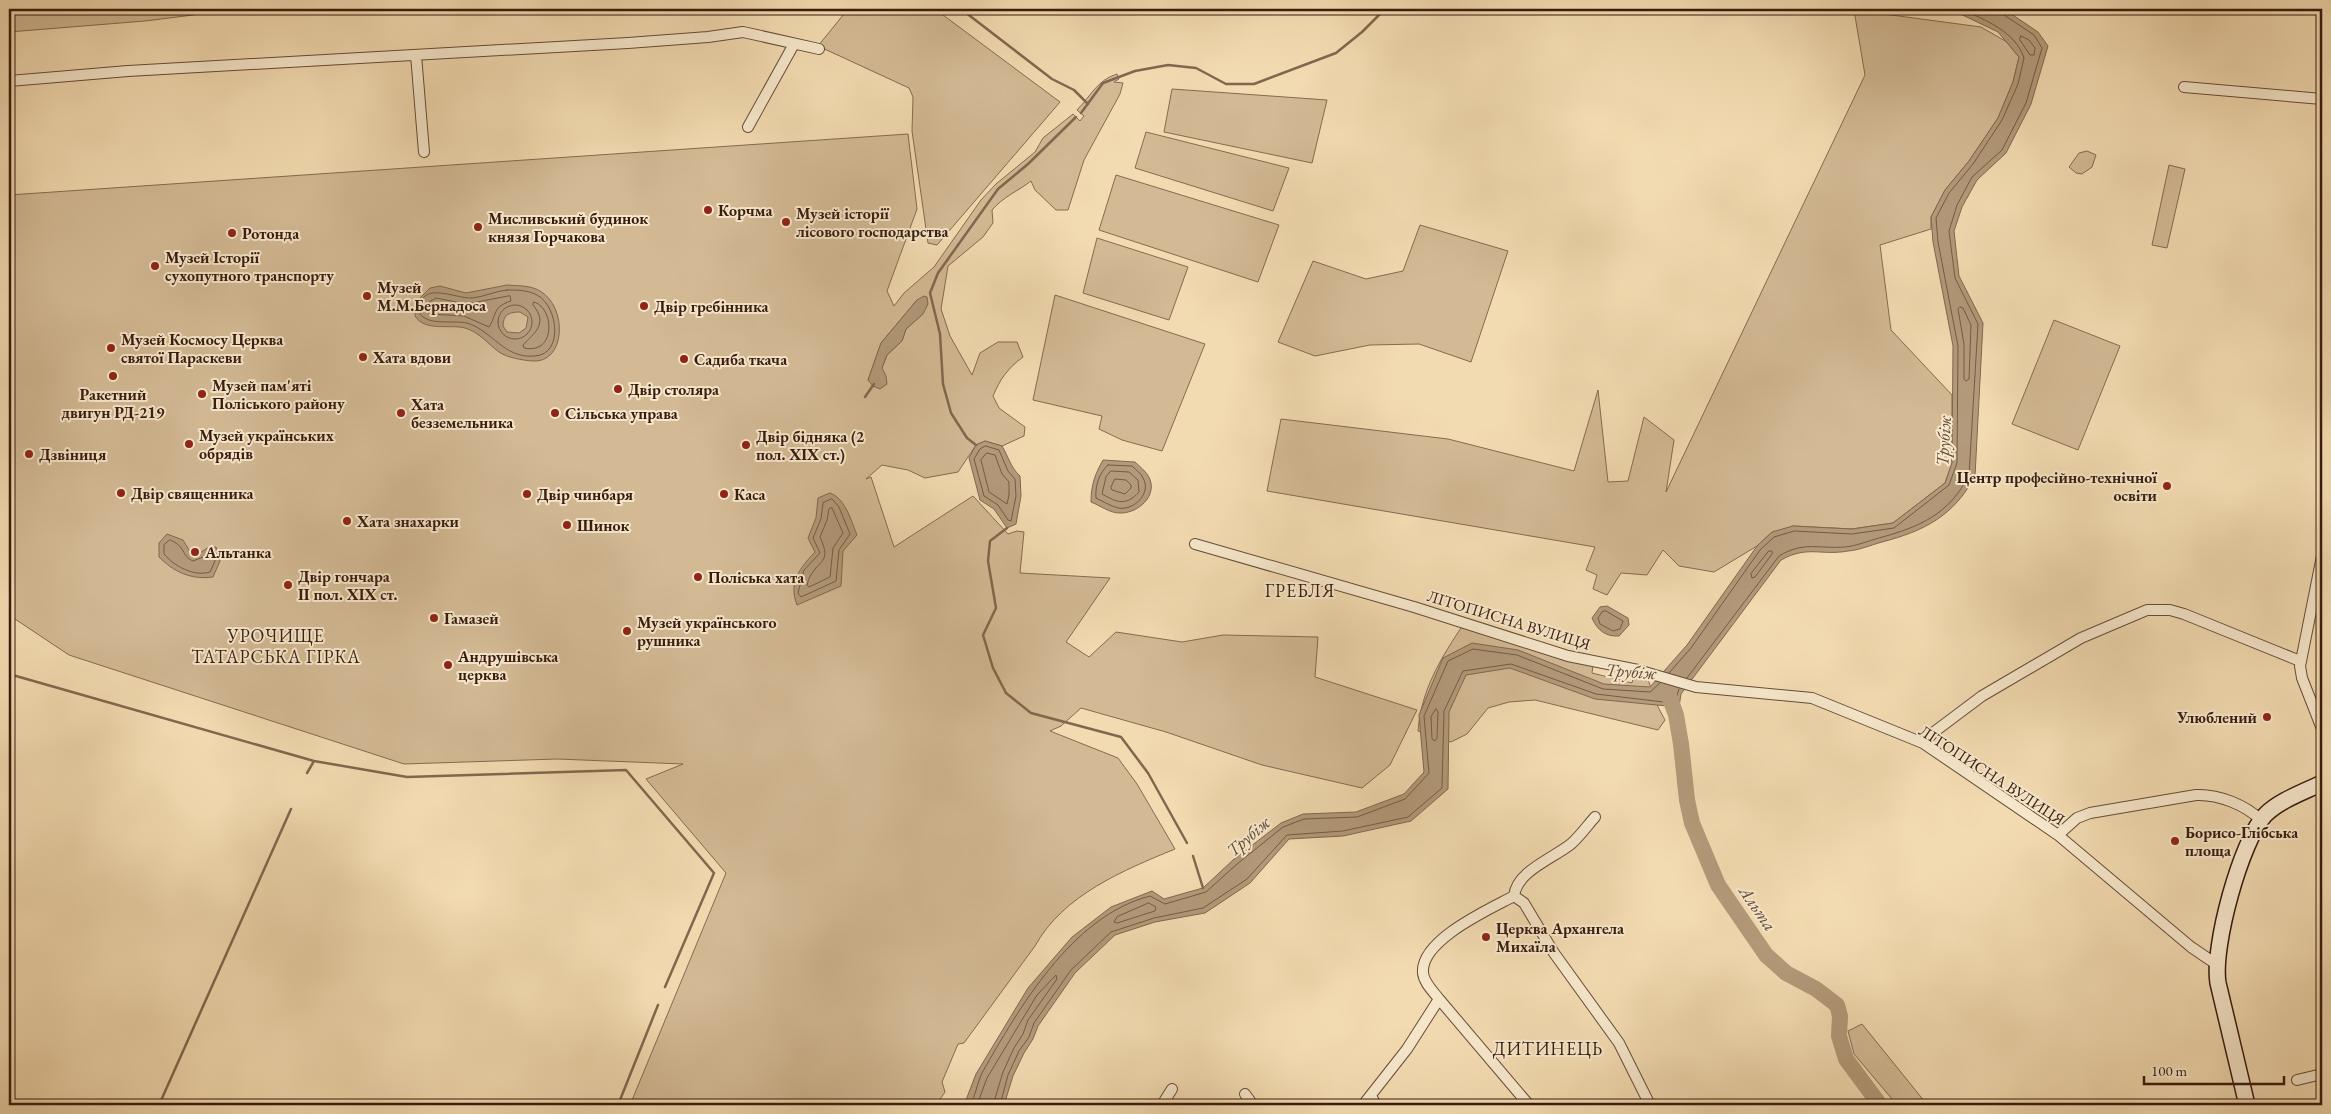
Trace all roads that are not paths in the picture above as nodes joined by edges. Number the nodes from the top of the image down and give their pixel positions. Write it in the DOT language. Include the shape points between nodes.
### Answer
graph roads {
  1 [pos="794,44"];
  2 [pos="819,49"];
  3 [pos="416,55"];
  4 [pos="9,81"];
  5 [pos="2184,87"];
  6 [pos="2322,99"];
  7 [pos="748,127"];
  8 [pos="424,152"];
  9 [pos="1195,544"];
  10 [pos="2322,556"];
  11 [pos="2300,661"];
  12 [pos="2322,729"];
  13 [pos="1923,743"];
  14 [pos="2322,783"];
  15 [pos="1595,817"];
  16 [pos="2261,820"];
  17 [pos="2058,835"];
  18 [pos="1514,896"];
  19 [pos="2216,964"];
  20 [pos="1439,999"];
  21 [pos="2322,1074"];
  22 [pos="2297,1080"];
  23 [pos="1172,1089"];
  24 [pos="1245,1094"];
  25 [pos="1373,1101"];
  26 [pos="1162,1105"];
  27 [pos="1253,1105"];
  28 [pos="1363,1105"];
  29 [pos="1529,1105"];
  30 [pos="1650,1105"];
  31 [pos="2247,1105"];
  1 -- 2 [label="street"];
  1 -- 3 [label="street" via="740,32 708,37"];
  1 -- 7 [label="street"];
  3 -- 4 [label="street" via="123,71"];
  3 -- 8 [label="street"];
  5 -- 6 [label="street"];
  9 -- 13 [label="street, ЛІТОПИСНА ВУЛИЦЯ" via="1414,607 1568,656 1696,687 1812,698"];
  10 -- 11 [label="street"];
  11 -- 12 [label="street" via="2302,678"];
  11 -- 13 [label="street" via="2184,614 2147,610 2081,638 2031,665 1962,710"];
  13 -- 17 [label="street, ЛІТОПИСНА ВУЛИЦЯ"];
  14 -- 16 [label="main road" via="2275,807"];
  15 -- 18 [label="street" via="1572,843 1524,876 1516,886"];
  16 -- 17 [label="street" via="2248,809 2196,795 2090,813 2077,818"];
  16 -- 19 [label="main road" via="2244,854 2223,925"];
  17 -- 19 [label="street, ЛІТОПИСНА ВУЛИЦЯ" via="2191,947"];
  18 -- 20 [label="street" via="1453,931 1427,957 1424,978"];
  18 -- 30 [label="street" via="1524,903 1554,953 1619,1044"];
  19 -- 31 [label="main road"];
  20 -- 25 [label="street"];
  20 -- 29 [label="street"];
  21 -- 22 [label="street"];
  23 -- 26 [label="street"];
  24 -- 27 [label="street"];
  25 -- 28 [label="street"];
}
